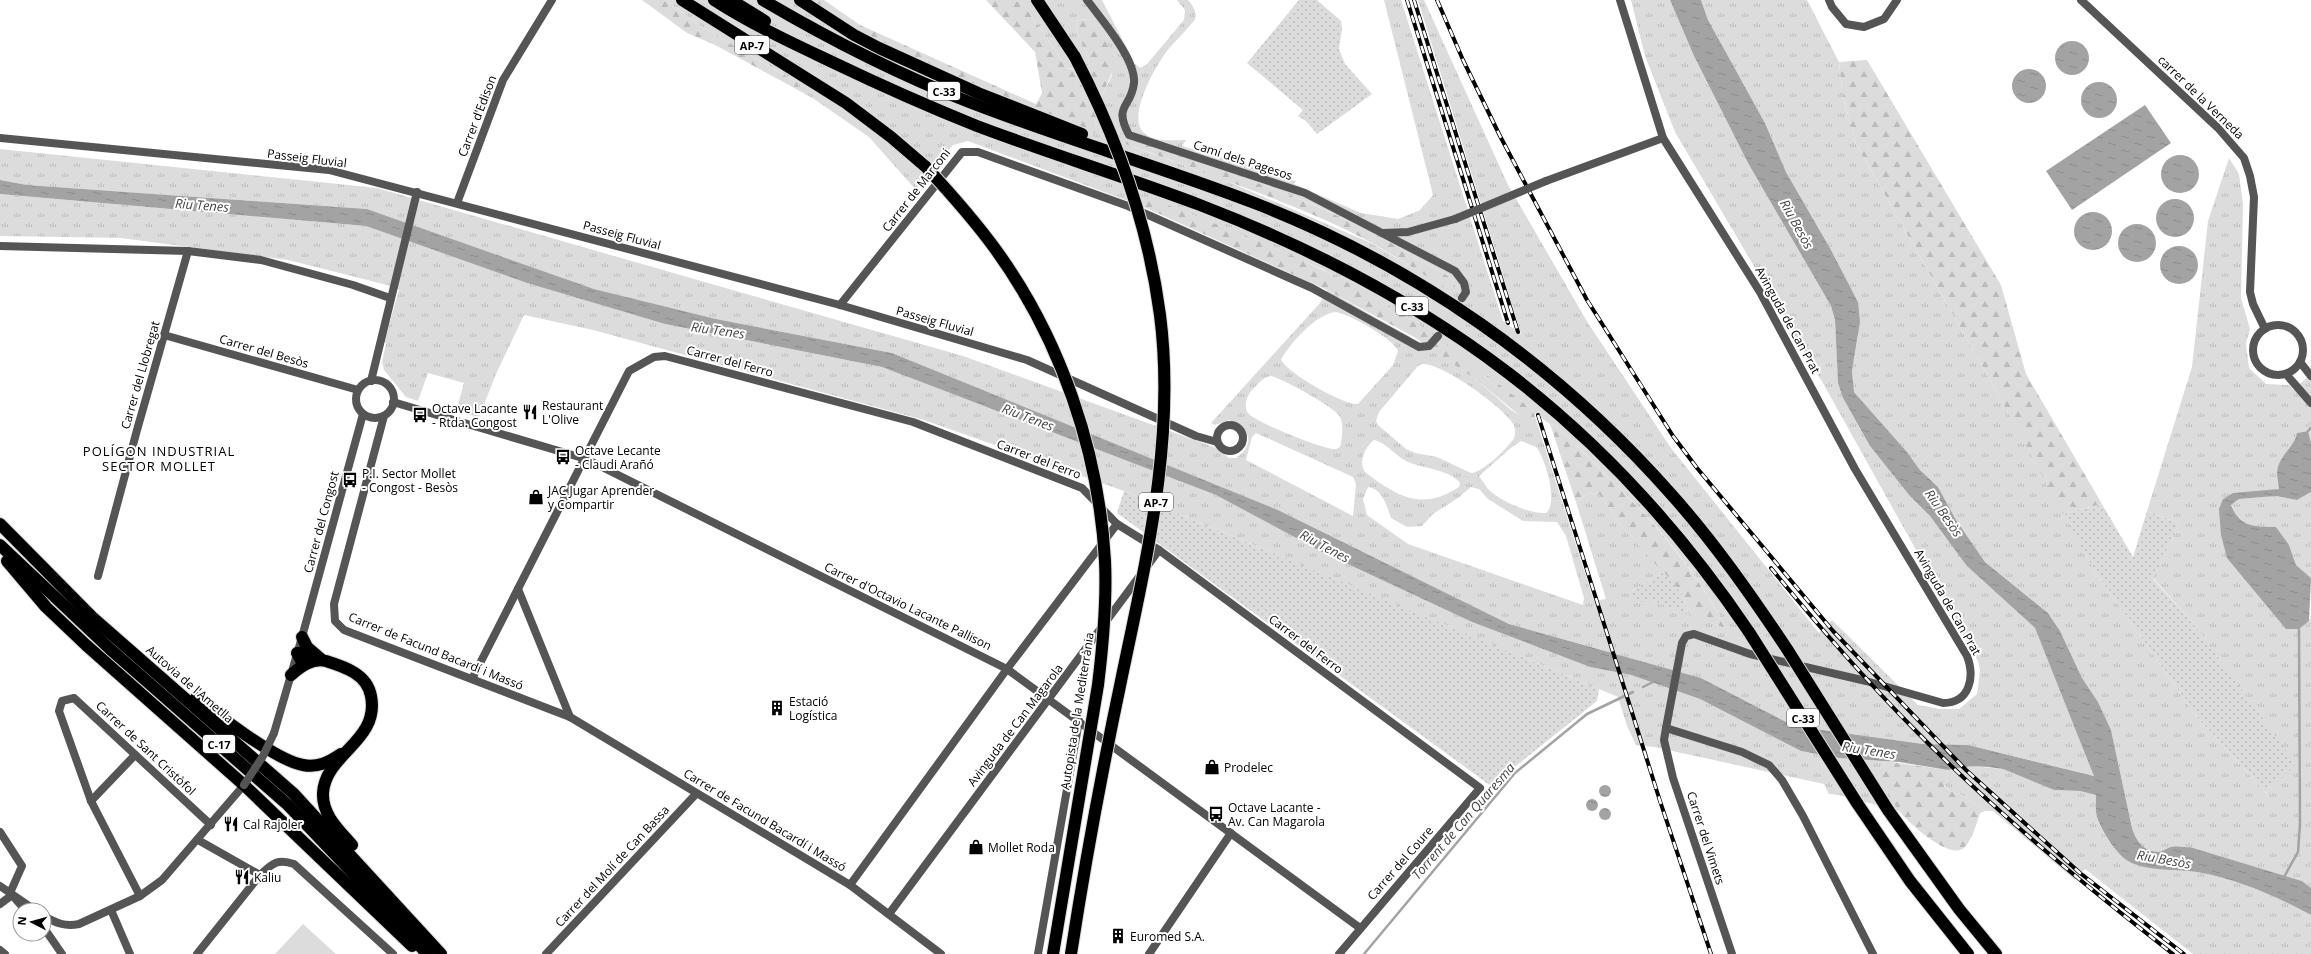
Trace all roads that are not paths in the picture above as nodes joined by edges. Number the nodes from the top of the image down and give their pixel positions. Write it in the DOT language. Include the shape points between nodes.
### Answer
graph roads {
  1 [pos="552,0"];
  2 [pos="682,0"];
  3 [pos="714,0"];
  4 [pos="731,0"];
  5 [pos="763,0"];
  6 [pos="800,0"];
  7 [pos="1037,0"];
  8 [pos="1088,0"];
  9 [pos="1620,0"];
  10 [pos="1830,0"];
  11 [pos="1896,0"];
  12 [pos="2081,0"];
  13 [pos="827,60"];
  14 [pos="0,138"];
  15 [pos="1663,138"];
  16 [pos="1136,159"];
  17 [pos="418,192"];
  18 [pos="457,203"];
  19 [pos="1381,233"];
  20 [pos="0,246"];
  21 [pos="188,251"];
  22 [pos="390,298"];
  23 [pos="1462,298"];
  24 [pos="840,305"];
  25 [pos="2265,329"];
  26 [pos="164,335"];
  27 [pos="1438,336"];
  28 [pos="2300,362"];
  29 [pos="2286,374"];
  30 [pos="2310,375"];
  31 [pos="371,380"];
  32 [pos="358,390"];
  33 [pos="393,402"];
  34 [pos="2311,403"];
  35 [pos="363,414"];
  36 [pos="384,416"];
  37 [pos="1218,442"];
  38 [pos="586,459"];
  39 [pos="0,524"];
  40 [pos="1117,524"];
  41 [pos="0,545"];
  42 [pos="1159,550"];
  43 [pos="0,553"];
  44 [pos="98,576"];
  45 [pos="518,589"];
  46 [pos="302,637"];
  47 [pos="297,654"];
  48 [pos="310,657"];
  49 [pos="151,669"];
  50 [pos="1007,669"];
  51 [pos="291,675"];
  52 [pos="472,679"];
  53 [pos="1050,698"];
  54 [pos="570,717"];
  55 [pos="1080,721"];
  56 [pos="1666,728"];
  57 [pos="349,749"];
  58 [pos="135,755"];
  59 [pos="244,785"];
  60 [pos="1480,788"];
  61 [pos="696,794"];
  62 [pos="91,801"];
  63 [pos="211,825"];
  64 [pos="0,832"];
  65 [pos="1231,833"];
  66 [pos="198,840"];
  67 [pos="260,875"];
  68 [pos="850,885"];
  69 [pos="0,886"];
  70 [pos="11,894"];
  71 [pos="140,896"];
  72 [pos="18,902"];
  73 [pos="23,902"];
  74 [pos="0,904"];
  75 [pos="108,911"];
  76 [pos="889,914"];
  77 [pos="52,920"];
  78 [pos="1360,928"];
  79 [pos="52,940"];
  80 [pos="0,950"];
  81 [pos="5,954"];
  82 [pos="62,954"];
  83 [pos="130,954"];
  84 [pos="196,954"];
  85 [pos="394,954"];
  86 [pos="420,954"];
  87 [pos="427,954"];
  88 [pos="441,954"];
  89 [pos="546,954"];
  90 [pos="941,954"];
  91 [pos="1038,954"];
  92 [pos="1052,954"];
  93 [pos="1071,954"];
  94 [pos="1149,954"];
  95 [pos="1339,954"];
  96 [pos="1732,954"];
  97 [pos="1873,954"];
  98 [pos="1968,954"];
  99 [pos="1996,954"];
  1 -- 18 [label="street, Carrer d'Edison" via="503,80"];
  2 -- 92 [label="highway, Autopista de la Mediterrània / AP-7, bridge" via="846,103 926,167 997,251 1040,323 1070,393 1096,484 1105,562 1103,645"];
  3 -- 13 [label="highway" via="766,31"];
  4 -- 13 [label="highway, C-33"];
  5 -- 16 [label="highway, C-33" via="824,35 919,81 1099,149"];
  6 -- 16 [label="highway" via="879,48 978,93 1103,142"];
  7 -- 93 [label="highway, AP-7, bridge" via="1075,57 1110,128 1142,223 1151,256 1160,317 1164,387 1162,456 1155,512 1081,889"];
  8 -- 19 [label="street, Camí dels Pagesos" via="1123,50 1131,68 1134,82 1123,110 1122,121 1129,135 1305,193"];
  9 -- 15 [label="street, Avinguda de Can Prat"];
  10 -- 11 [label="street" via="1832,7 1846,24 1864,27 1884,19"];
  12 -- 25 [label="street, carrer de la Verneda" via="2218,128 2244,158 2254,197 2250,292"];
  13 -- 98 [label="highway, C-33, bridge" via="899,94 976,125 1254,227 1338,265 1428,316 1527,387 1599,450 1694,555 1749,632 1857,803 1910,881"];
  14 -- 17 [label="street, Passeig Fluvial" via="329,170"];
  15 -- 19 [label="street, bridge" via="1455,218 1408,232"];
  15 -- 56 [label="street, Avinguda de Can Prat" via="1760,292 1855,469 1967,656 1971,680 1960,699 1943,704 1866,681 1743,652 1694,634 1686,636 1682,643"];
  16 -- 99 [label="highway, C-33, bridge" via="1260,205 1334,238 1420,285 1515,348 1596,417 1672,495 1730,566 1787,648 1888,810 1950,897"];
  17 -- 18 [label="street, Passeig Fluvial"];
  17 -- 22 [label="street"];
  18 -- 24 [label="street, Passeig Fluvial"];
  19 -- 23 [label="street, Camí dels Pagesos" via="1454,271 1464,282 1466,292"];
  20 -- 21 [label="street"];
  21 -- 22 [label="street" via="261,260 353,285"];
  21 -- 26 [label="street, Carrer del Llobregat"];
  22 -- 31 [label="street"];
  24 -- 27 [label="street, Carrer de Marconi" via="962,152 978,152 1128,206 1312,288 1419,347 1429,346"];
  24 -- 37 [label="street, Passeig Fluvial" via="1027,360 1196,436"];
  25 -- 28 [label="street" via="2278,325 2295,331 2303,346"];
  25 -- 29 [label="street" via="2254,344 2257,363 2263,370 2272,374"];
  26 -- 32 [label="street, Carrer del Besòs"];
  26 -- 44 [label="street, Carrer del Llobregat"];
  28 -- 29 [label="street"];
  28 -- 30 [label="street"];
  29 -- 34 [label="street"];
  31 -- 32 [label="street"];
  31 -- 33 [label="street" via="380,381 388,386"];
  32 -- 35 [label="street" via="356,404"];
  33 -- 36 [label="street"];
  33 -- 38 [label="street, Carrer d'Octavio Lacante Pallison"];
  35 -- 36 [label="street" via="377,418"];
  35 -- 46 [label="street, Carrer del Congost"];
  36 -- 52 [label="street, Carrer de Facund Bacardí i Massó" via="334,604 335,621 344,630"];
  38 -- 40 [label="street, Carrer del Ferro" via="629,371 654,357 665,356 913,422 1082,488"];
  38 -- 45 [label="street, Carrer del Ferro"];
  38 -- 50 [label="street, Carrer d'Octavio Lacante Pallison"];
  39 -- 49 [label="highway, Autovia de l'Ametlla / C-17" via="92,617"];
  40 -- 42 [label="street, Carrer del Ferro"];
  40 -- 50 [label="street"];
  41 -- 87 [label="highway, C-17" via="110,649 288,805"];
  42 -- 53 [label="street, Avinguda de Can Magarola"];
  42 -- 60 [label="street, Carrer del Ferro"];
  43 -- 59 [label="highway" via="46,607 86,646"];
  45 -- 52 [label="street, Carrer del Ferro"];
  45 -- 54 [label="street"];
  46 -- 47 [label="street, Carrer del Congost"];
  46 -- 48 [label="highway"];
  47 -- 48 [label="highway"];
  47 -- 51 [label="street, Carrer del Congost"];
  48 -- 51 [label="highway"];
  48 -- 57 [label="highway" via="354,672 368,685 371,692 373,713 366,730"];
  49 -- 57 [label="highway" via="178,684 219,716 285,759 312,766 327,763"];
  49 -- 88 [label="highway, Autovia de l'Ametlla / C-17" via="294,794"];
  50 -- 53 [label="street, Carrer d'Octavio Lacante Pallison"];
  50 -- 68 [label="street"];
  51 -- 59 [label="street, Carrer del Congost, bridge" via="274,732 263,756"];
  52 -- 54 [label="street, Carrer de Facund Bacardí i Massó"];
  53 -- 55 [label="street, Carrer d'Octavio Lacante Pallison"];
  53 -- 76 [label="street, Avinguda de Can Magarola"];
  54 -- 61 [label="street, Carrer de Facund Bacardí i Massó"];
  55 -- 65 [label="street, Carrer d'Octavio Lacante Pallison"];
  55 -- 91 [label="street"];
  56 -- 96 [label="street, Carrer del Vimets" via="1664,740 1674,778"];
  56 -- 97 [label="street" via="1742,752 1769,765 1782,780 1803,816"];
  57 -- 88 [label="highway" via="326,780 323,800 327,812 362,858 406,905"];
  58 -- 62 [label="street"];
  58 -- 62 [label="street, Carrer de Sant Cristòfol" via="74,698 62,701 59,711"];
  58 -- 63 [label="street, Carrer de Sant Cristòfol"];
  59 -- 63 [label="street, Carrer del Congost"];
  59 -- 86 [label="highway"];
  60 -- 78 [label="street, Carrer del Coure"];
  61 -- 68 [label="street, Carrer de Facund Bacardí i Massó"];
  61 -- 89 [label="street, Carrer del Molí de Can Bassa"];
  62 -- 71 [label="street"];
  63 -- 66 [label="street, Carrer del Congost"];
  64 -- 70 [label="street" via="22,866"];
  65 -- 78 [label="street, Carrer d'Octavio Lacante Pallison"];
  65 -- 94 [label="street"];
  66 -- 67 [label="street"];
  66 -- 71 [label="street, Carrer del Congost" via="162,880"];
  67 -- 84 [label="street"];
  67 -- 85 [label="street" via="273,864 284,860 294,864"];
  68 -- 76 [label="street, Carrer de Facund Bacardí i Massó"];
  69 -- 70 [label="street"];
  70 -- 72 [label="street"];
  70 -- 73 [label="street"];
  70 -- 74 [label="street"];
  71 -- 75 [label="street, Carrer del Congost"];
  75 -- 77 [label="street, Carrer del Congost" via="70,926"];
  75 -- 83 [label="street"];
  76 -- 90 [label="street, Carrer de Facund Bacardí i Massó"];
  78 -- 95 [label="street, Carrer del Coure"];
  79 -- 82 [label="street"];
  80 -- 81 [label="street"];
}
